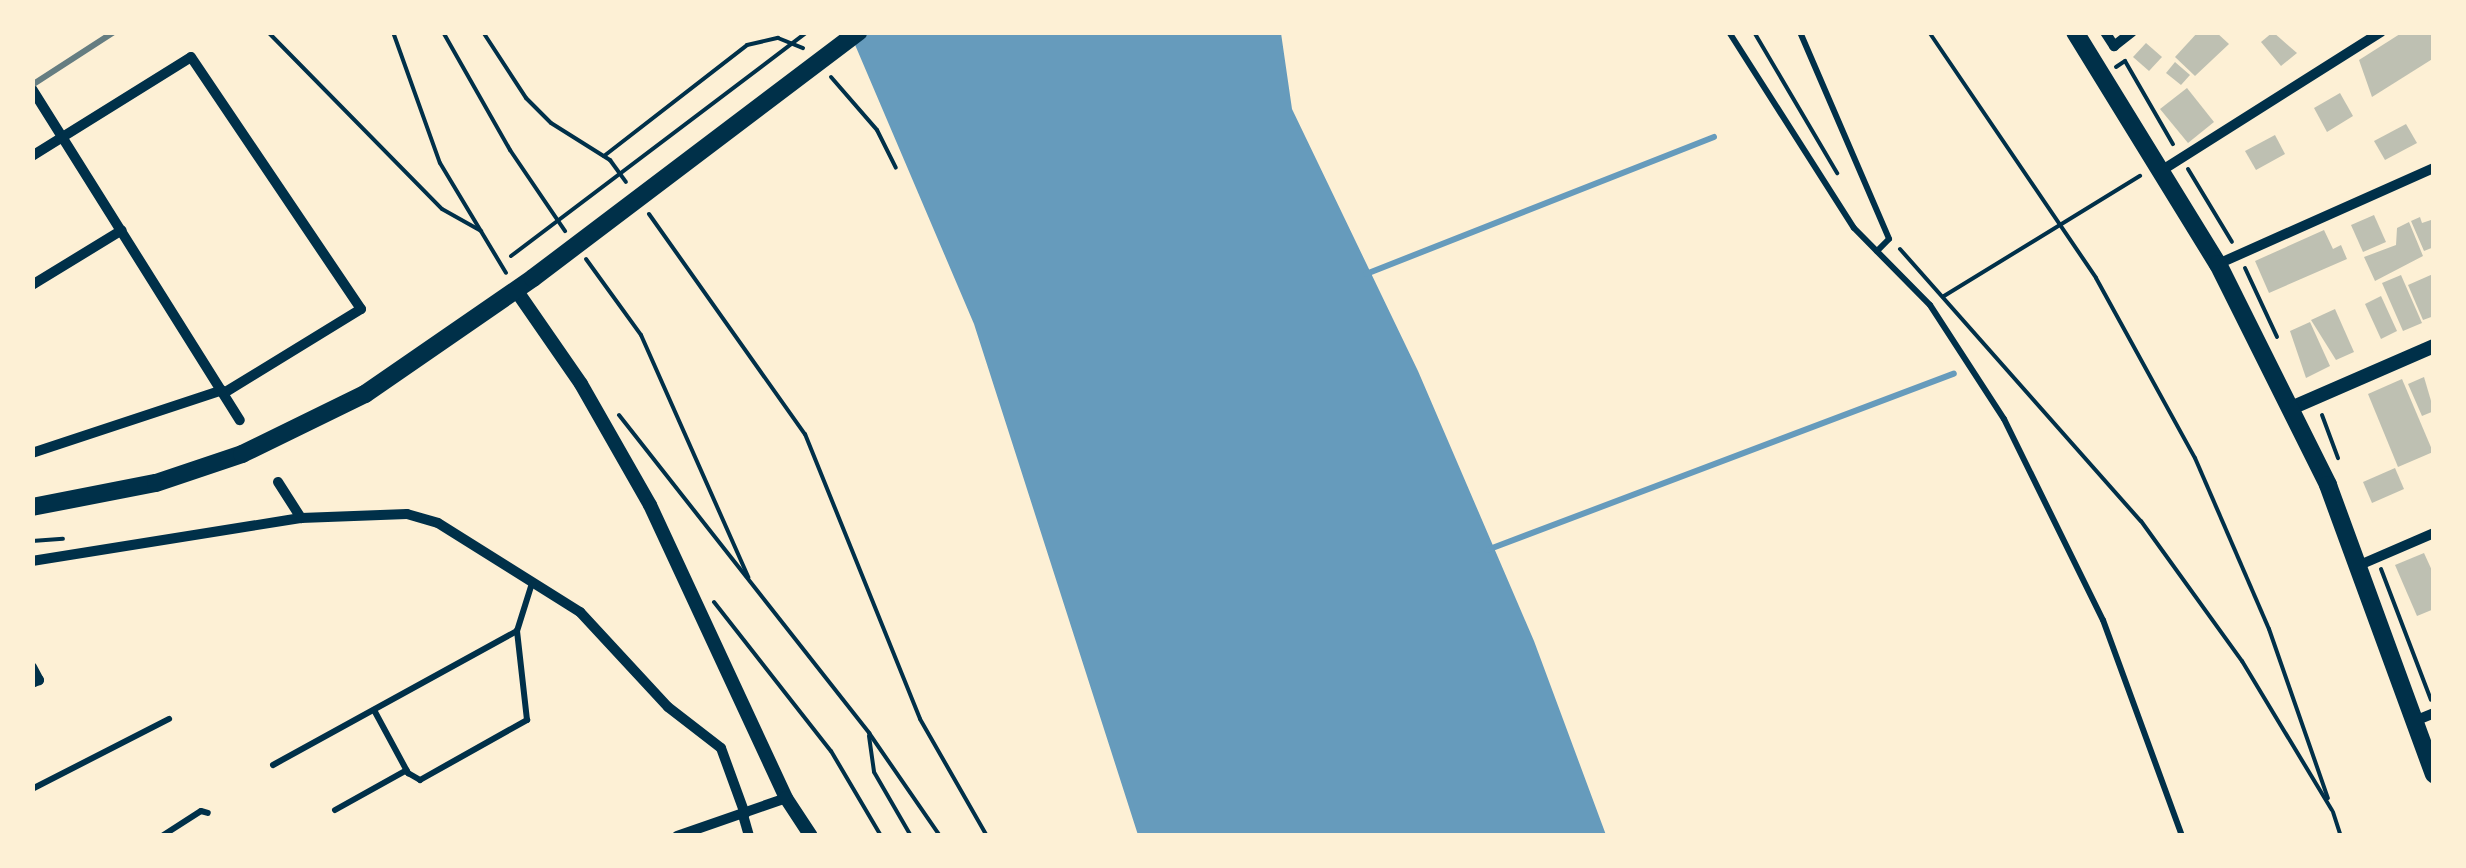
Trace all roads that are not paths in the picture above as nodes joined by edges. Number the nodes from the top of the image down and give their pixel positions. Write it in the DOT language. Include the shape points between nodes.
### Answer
graph roads {
  1 [pos="858,32"];
  2 [pos="1730,32"];
  3 [pos="1800,32"];
  4 [pos="2075,32"];
  5 [pos="2132,32"];
  6 [pos="2381,32"];
  7 [pos="2105,33"];
  8 [pos="32,89"];
  9 [pos="63,137"];
  10 [pos="32,156"];
  11 [pos="2163,166"];
  12 [pos="2434,168"];
  13 [pos="122,230"];
  14 [pos="1877,252"];
  15 [pos="2218,264"];
  16 [pos="32,285"];
  17 [pos="516,290"];
  18 [pos="2434,346"];
  19 [pos="223,391"];
  20 [pos="2290,409"];
  21 [pos="240,420"];
  22 [pos="32,454"];
  23 [pos="278,482"];
  24 [pos="32,506"];
  25 [pos="301,518"];
  26 [pos="2434,534"];
  27 [pos="32,561"];
  28 [pos="2362,564"];
  29 [pos="532,582"];
  30 [pos="518,632"];
  31 [pos="32,667"];
  32 [pos="32,683"];
  33 [pos="374,710"];
  34 [pos="2426,716"];
  35 [pos="169,719"];
  36 [pos="273,765"];
  37 [pos="406,770"];
  38 [pos="2434,774"];
  39 [pos="32,789"];
  40 [pos="786,798"];
  41 [pos="335,810"];
  42 [pos="208,813"];
  43 [pos="744,814"];
  44 [pos="162,836"];
  45 [pos="677,836"];
  46 [pos="748,836"];
  47 [pos="811,836"];
  48 [pos="2182,836"];
  1 -- 17 [label="main road"];
  2 -- 14 [label="lane" via="1833,199"];
  3 -- 14 [label="lane" via="1889,239"];
  4 -- 11 [label="main road"];
  5 -- 7 [label="street" via="2114,46"];
  6 -- 11 [label="street"];
  8 -- 9 [label="street"];
  9 -- 10 [label="street"];
  9 -- 13 [label="street"];
  9 -- 19 [label="street" via="191,57 362,310"];
  11 -- 15 [label="main road"];
  12 -- 15 [label="street"];
  13 -- 16 [label="street"];
  13 -- 19 [label="street"];
  14 -- 48 [label="lane" via="1947,326 2032,471 2103,620"];
  15 -- 20 [label="main road"];
  17 -- 24 [label="main road" via="366,394 242,454 156,483"];
  17 -- 40 [label="street" via="581,384 687,580"];
  18 -- 20 [label="street"];
  19 -- 21 [label="street"];
  19 -- 22 [label="street"];
  20 -- 28 [label="main road"];
  23 -- 25 [label="street"];
  25 -- 27 [label="street"];
  25 -- 29 [label="street" via="408,514 438,523"];
  26 -- 28 [label="street"];
  28 -- 34 [label="main road"];
  29 -- 30 [label="lane"];
  29 -- 43 [label="street" via="580,612 668,707 721,748"];
  30 -- 33 [label="lane"];
  30 -- 37 [label="lane" via="527,720 420,780"];
  31 -- 32 [label="street" via="39,680"];
  33 -- 36 [label="lane"];
  33 -- 37 [label="lane"];
  34 -- 38 [label="main road"];
  35 -- 39 [label="lane"];
  37 -- 41 [label="lane"];
  40 -- 43 [label="street"];
  40 -- 47 [label="street"];
  42 -- 44 [label="lane"];
  43 -- 45 [label="street"];
  43 -- 46 [label="street"];
}
